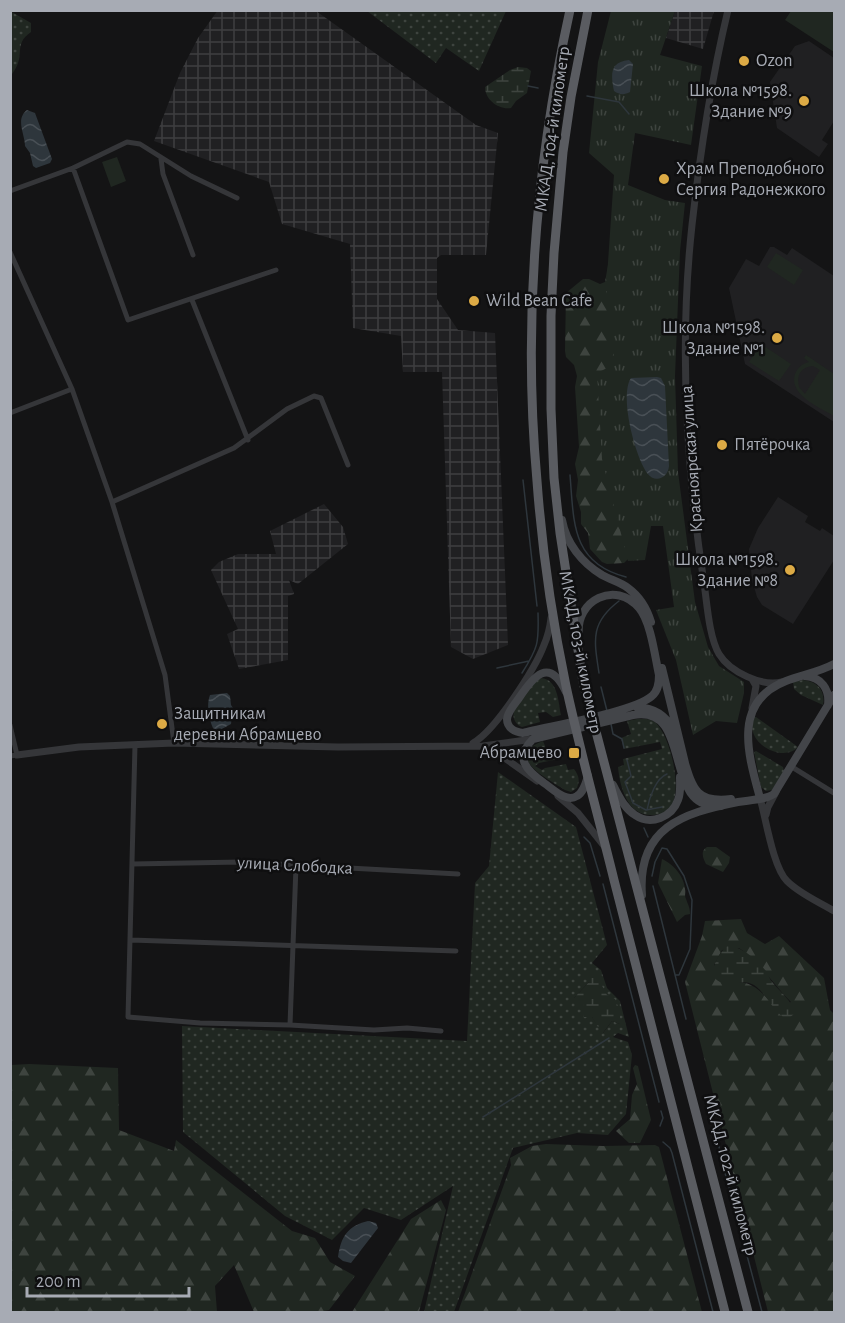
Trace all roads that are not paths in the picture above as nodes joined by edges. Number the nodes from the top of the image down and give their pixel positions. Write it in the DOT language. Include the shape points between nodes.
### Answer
graph roads {
  1 [pos="570,10"];
  2 [pos="588,10"];
  3 [pos="728,10"];
  4 [pos="161,159"];
  5 [pos="73,168"];
  6 [pos="10,191"];
  7 [pos="237,198"];
  8 [pos="10,252"];
  9 [pos="536,252"];
  10 [pos="554,253"];
  11 [pos="193,255"];
  12 [pos="276,270"];
  13 [pos="192,300"];
  14 [pos="72,389"];
  15 [pos="10,413"];
  16 [pos="248,440"];
  17 [pos="348,465"];
  18 [pos="554,478"];
  19 [pos="112,502"];
  20 [pos="552,603"];
  21 [pos="834,664"];
  22 [pos="801,676"];
  23 [pos="750,677"];
  24 [pos="583,682"];
  25 [pos="785,682"];
  26 [pos="834,694"];
  27 [pos="571,707"];
  28 [pos="631,707"];
  29 [pos="826,708"];
  30 [pos="751,711"];
  31 [pos="604,718"];
  32 [pos="10,725"];
  33 [pos="532,735"];
  34 [pos="597,738"];
  35 [pos="174,743"];
  36 [pos="135,744"];
  37 [pos="474,744"];
  38 [pos="14,756"];
  39 [pos="682,766"];
  40 [pos="792,767"];
  41 [pos="588,776"];
  42 [pos="757,786"];
  43 [pos="777,790"];
  44 [pos="834,793"];
  45 [pos="760,798"];
  46 [pos="721,806"];
  47 [pos="766,817"];
  48 [pos="607,850"];
  49 [pos="132,864"];
  50 [pos="296,866"];
  51 [pos="458,874"];
  52 [pos="834,911"];
  53 [pos="650,938"];
  54 [pos="131,939"];
  55 [pos="293,945"];
  56 [pos="456,951"];
  57 [pos="291,1025"];
  58 [pos="441,1031"];
  59 [pos="679,1045"];
  60 [pos="725,1312"];
  61 [pos="748,1312"];
  1 -- 9 [label="highway, МКАД, 104-й километр" via="546,150"];
  2 -- 10 [label="highway, МКАД, 104-й километр" via="563,152"];
  3 -- 23 [label="street, Красноярская улица" via="706,122 692,227 687,398 696,521 713,637 722,658"];
  4 -- 5 [label="street" via="140,144 127,142"];
  4 -- 7 [label="street"];
  4 -- 11 [label="street"];
  5 -- 6 [label="street"];
  5 -- 13 [label="street" via="128,320"];
  8 -- 14 [label="street"];
  9 -- 20 [label="highway, МКАД, 103-й километр" via="536,468"];
  10 -- 18 [label="highway, МКАД, 103-й километр" via="550,344"];
  12 -- 13 [label="street"];
  13 -- 16 [label="street"];
  14 -- 15 [label="street"];
  14 -- 19 [label="street"];
  16 -- 17 [label="street" via="287,409 318,396"];
  16 -- 19 [label="street"];
  18 -- 24 [label="highway, МКАД, 103-й километр"];
  18 -- 39 [label="main road" via="563,526 574,549 589,566 628,588 646,609"];
  19 -- 35 [label="street" via="165,675"];
  20 -- 27 [label="highway, МКАД, 103-й километр"];
  20 -- 37 [label="street" via="548,635 539,656 506,709"];
  21 -- 22 [label="main road"];
  22 -- 25 [label="main road"];
  22 -- 29 [label="main road" via="811,676 824,686 829,697"];
  23 -- 25 [label="street, Красноярская улица" via="770,684"];
  23 -- 30 [label="street" via="756,686"];
  24 -- 28 [label="main road" via="580,616 600,597 625,597 641,610 659,675 655,693"];
  24 -- 34 [label="highway, МКАД, 103-й километр"];
  25 -- 30 [label="main road" via="762,697"];
  26 -- 29 [label="main road"];
  27 -- 33 [label="main road" via="560,681 539,673 507,716 513,730"];
  27 -- 41 [label="highway, МКАД, 103-й километр"];
  28 -- 31 [label="main road"];
  28 -- 39 [label="main road" via="654,710 669,721"];
  29 -- 40 [label="main road"];
  30 -- 42 [label="main road" via="747,732"];
  31 -- 33 [label="main road"];
  31 -- 39 [label="main road" via="643,714 657,717 669,732"];
  32 -- 38 [label="street"];
  33 -- 37 [label="street"];
  33 -- 41 [label="main road" via="525,749 526,768 560,795 577,796"];
  34 -- 39 [label="main road" via="620,800 637,817 653,820 674,808 680,795"];
  34 -- 53 [label="highway, МКАД, 103-й километр"];
  35 -- 36 [label="street"];
  35 -- 37 [label="street" via="338,747"];
  36 -- 38 [label="street"];
  36 -- 49 [label="street"];
  37 -- 48 [label="street" via="499,754 566,802"];
  39 -- 42 [label="main road" via="694,787 707,799 744,797 753,794"];
  39 -- 46 [label="main road" via="689,791 697,799"];
  40 -- 43 [label="main road"];
  40 -- 44 [label="street"];
  41 -- 48 [label="highway, МКАД, 103-й километр"];
  42 -- 45 [label="main road"];
  43 -- 45 [label="main road"];
  43 -- 47 [label="street"];
  45 -- 46 [label="main road"];
  45 -- 47 [label="street"];
  46 -- 53 [label="main road" via="679,819 653,843 642,867 641,881"];
  47 -- 52 [label="street" via="784,877"];
  48 -- 60 [label="highway, МКАД, 103-й километр"];
  49 -- 50 [label="street, улица Слободка" via="241,862"];
  49 -- 54 [label="street"];
  50 -- 51 [label="street, улица Слободка"];
  50 -- 55 [label="street"];
  53 -- 59 [label="highway, МКАД, 103-й километр"];
  54 -- 55 [label="street"];
  54 -- 57 [label="street" via="128,1017"];
  55 -- 56 [label="street"];
  55 -- 57 [label="street"];
  57 -- 58 [label="street"];
  59 -- 61 [label="highway, МКАД, 102-й километр"];
}
